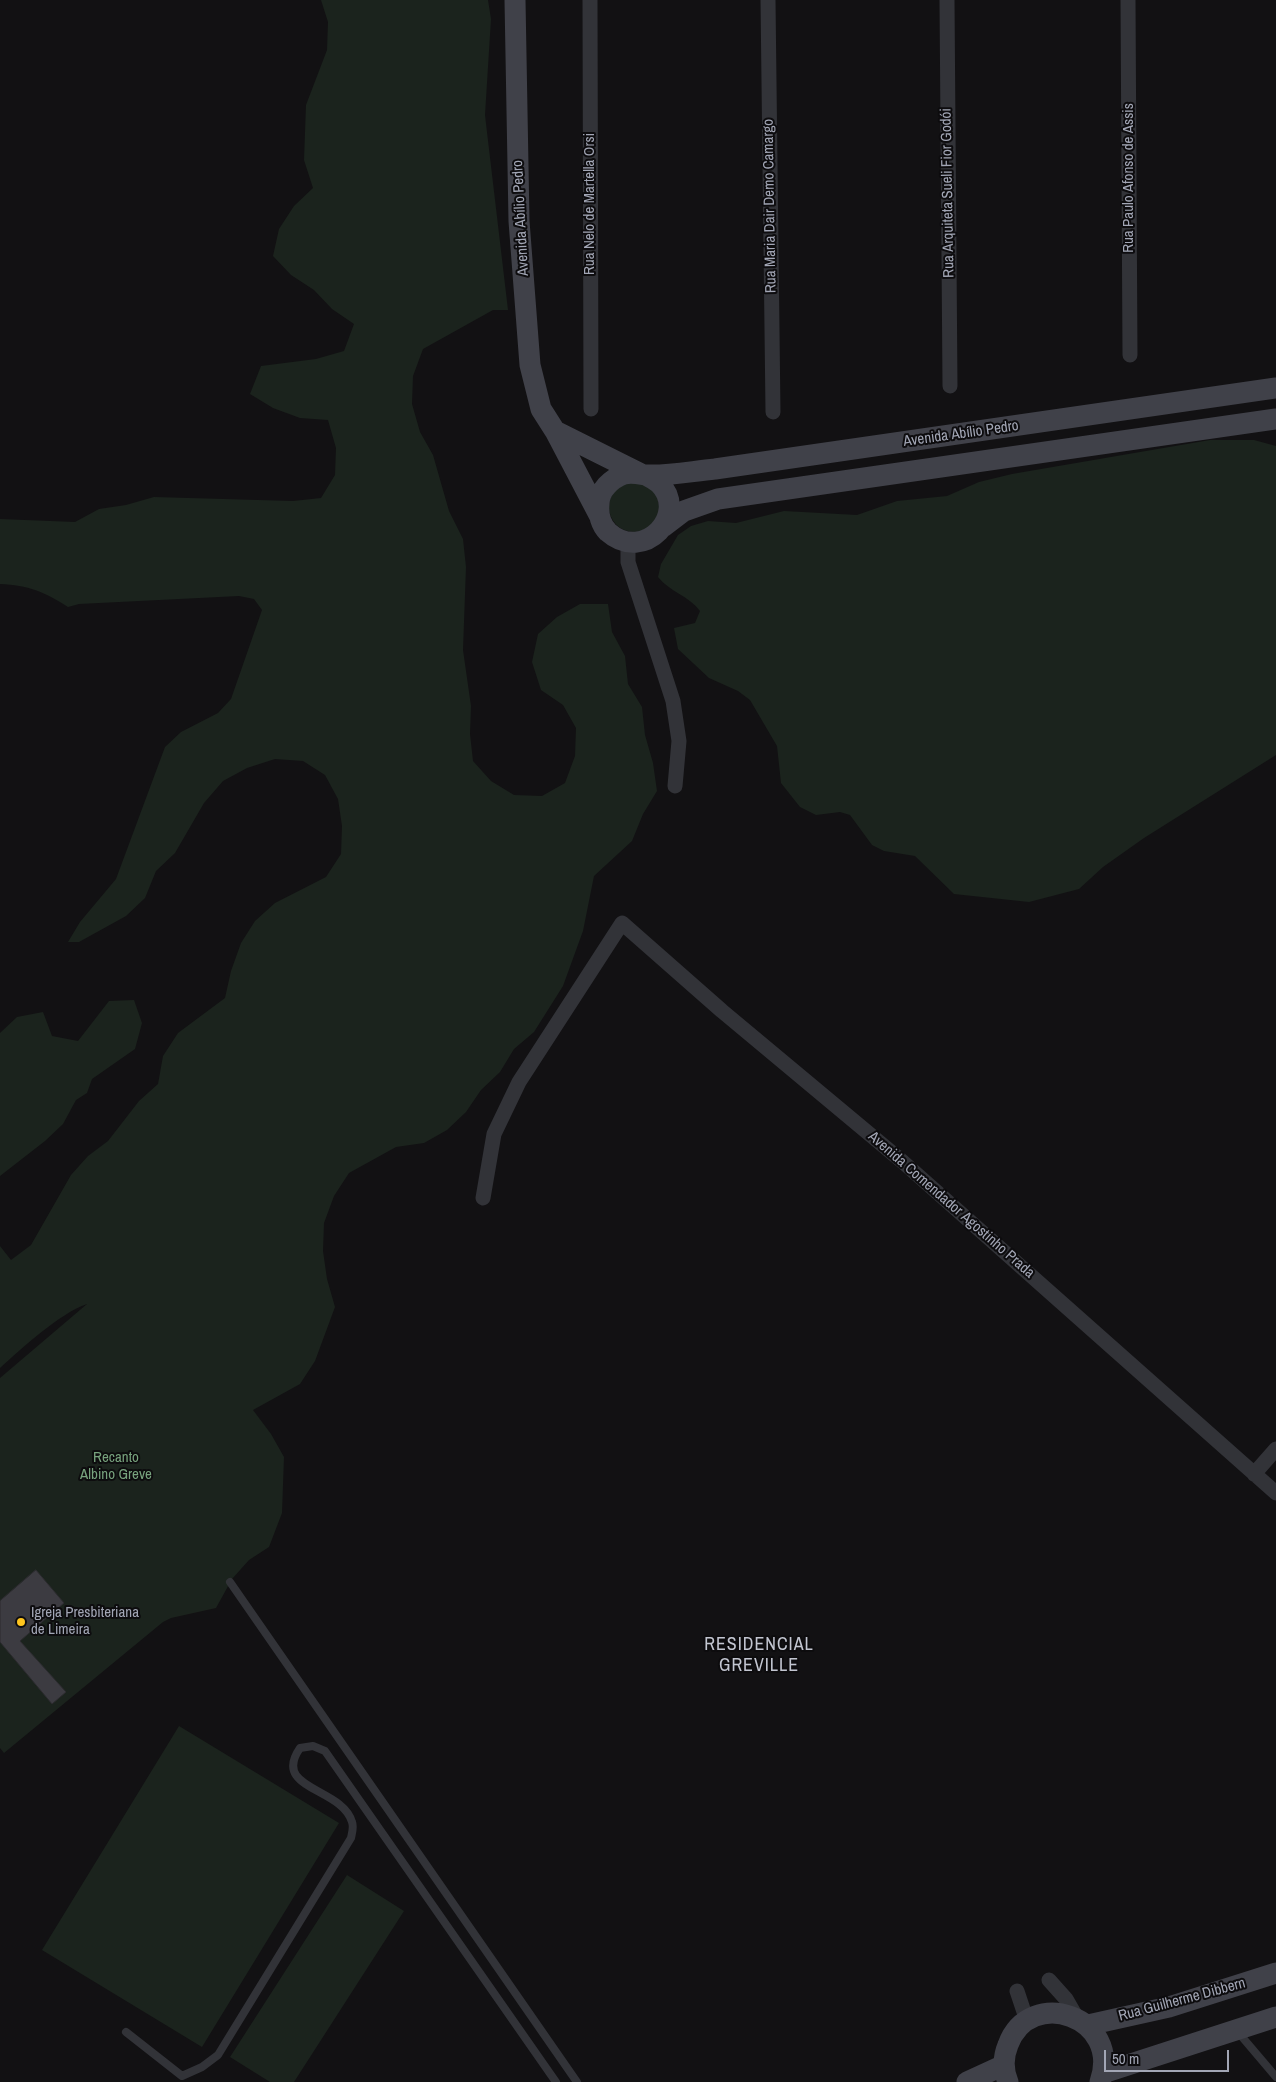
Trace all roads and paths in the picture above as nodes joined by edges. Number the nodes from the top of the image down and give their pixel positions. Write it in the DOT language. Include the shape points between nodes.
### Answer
graph roads {
  1 [pos="515,0"];
  2 [pos="590,0"];
  3 [pos="768,0"];
  4 [pos="947,0"];
  5 [pos="1128,0"];
  6 [pos="1130,355"];
  7 [pos="950,386"];
  8 [pos="1276,388"];
  9 [pos="591,409"];
  10 [pos="772,412"];
  11 [pos="1276,418"];
  12 [pos="555,431"];
  13 [pos="643,474"];
  14 [pos="599,515"];
  15 [pos="663,527"];
  16 [pos="628,543"];
  17 [pos="675,786"];
  18 [pos="482,1198"];
  19 [pos="1276,1449"];
  20 [pos="1254,1474"];
  21 [pos="1276,1493"];
  22 [pos="230,1582"];
  23 [pos="1276,1973"];
  24 [pos="1049,1980"];
  25 [pos="1017,1991"];
  26 [pos="1276,2017"];
  27 [pos="1027,2021"];
  28 [pos="1082,2022"];
  29 [pos="1236,2030"];
  30 [pos="126,2032"];
  31 [pos="1006,2074"];
  32 [pos="1276,2077"];
  33 [pos="1102,2078"];
  34 [pos="556,2082"];
  35 [pos="577,2082"];
  36 [pos="967,2082"];
  1 -- 12 [label="street, Avenida Abílio Pedro" via="519,221 530,364 541,409"];
  2 -- 9 [label="street, Rua Nelo de Martella Orsi"];
  3 -- 10 [label="street, Rua Maria Dair Demo Camargo"];
  4 -- 7 [label="street, Rua Arquiteta Sueli Fior Godói"];
  5 -- 6 [label="street, Rua Paulo Afonso de Assis"];
  8 -- 13 [label="street, Avenida Abílio Pedro" via="715,469"];
  11 -- 15 [label="street, Avenida Abílio Pedro" via="718,499 684,511"];
  12 -- 13 [label="street"];
  12 -- 14 [label="street, Avenida Abílio Pedro"];
  13 -- 14 [label="street" via="627,473 614,478 601,495"];
  13 -- 15 [label="street" via="659,484 667,497 669,512"];
  14 -- 16 [label="street" via="604,528 615,538"];
  15 -- 16 [label="street" via="654,537"];
  16 -- 17 [label="street" via="628,562 673,701 679,741"];
  18 -- 20 [label="street, Avenida Comendador Agostinho Prada" via="494,1134 519,1082 622,923 722,1012 904,1162"];
  19 -- 20 [label="street"];
  20 -- 21 [label="street, Avenida Comendador Agostinho Prada"];
  22 -- 35 [label="lane"];
  23 -- 28 [label="street, Rua Guilherme Dibbern" via="1169,2007"];
  24 -- 28 [label="street"];
  25 -- 27 [label="street"];
  26 -- 29 [label="street"];
  27 -- 28 [label="street" via="1052,2013 1065,2014"];
  27 -- 31 [label="street" via="1009,2040 1005,2052"];
  28 -- 33 [label="street" via="1102,2047"];
  29 -- 32 [label="lane"];
  29 -- 33 [label="street"];
  30 -- 34 [label="lane" via="182,2076 218,2055 351,1838 353,1824 346,1809 333,1798 299,1781 292,1768 300,1748 313,1746 324,1751"];
  31 -- 36 [label="street"];
}
